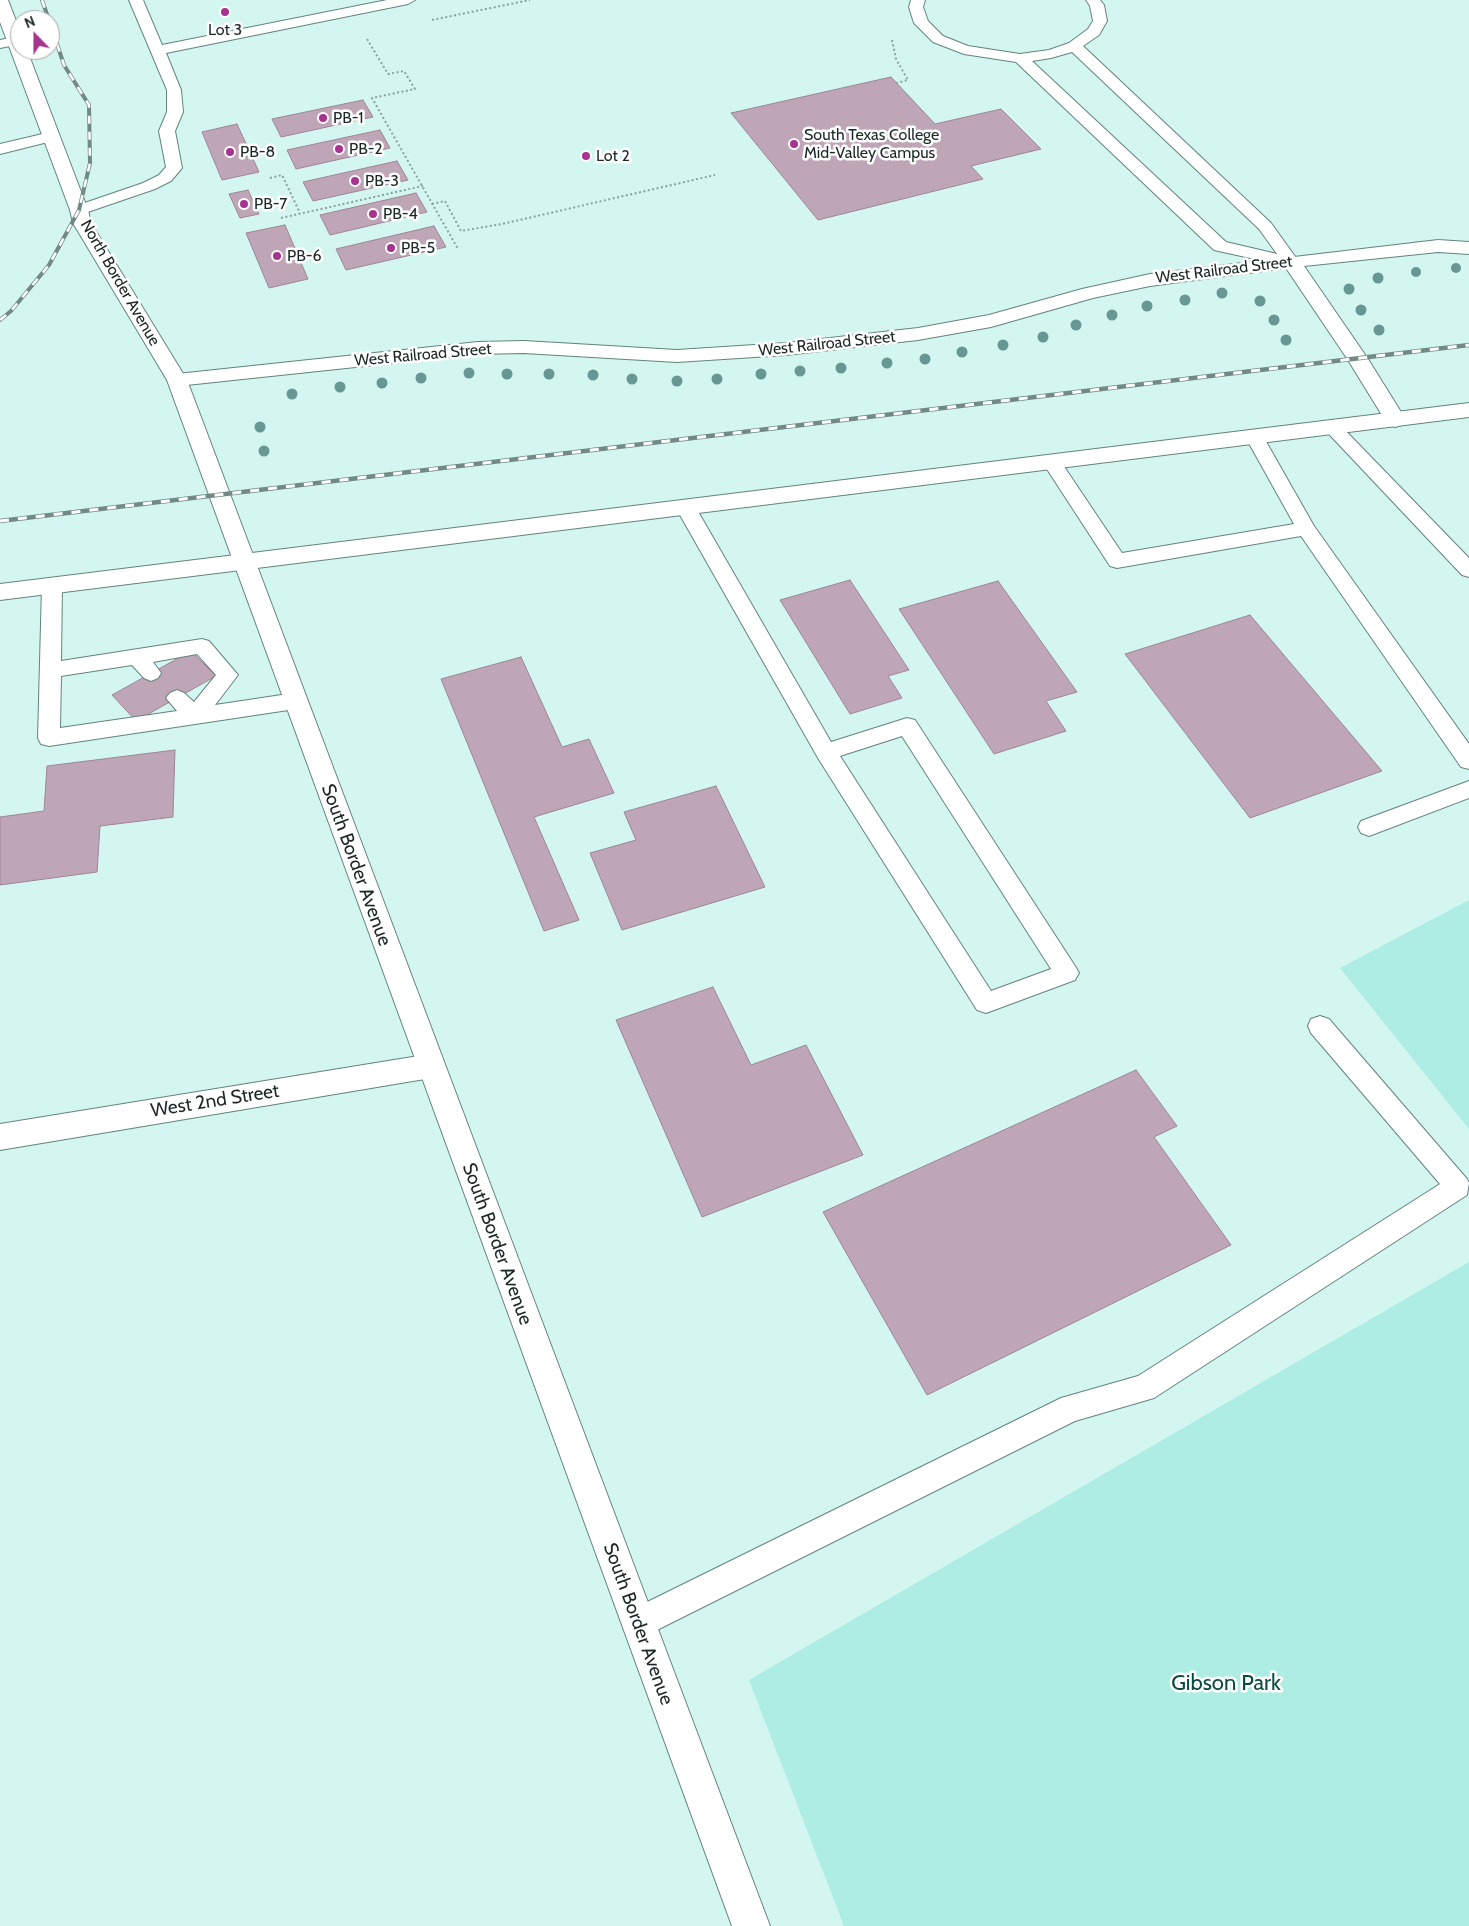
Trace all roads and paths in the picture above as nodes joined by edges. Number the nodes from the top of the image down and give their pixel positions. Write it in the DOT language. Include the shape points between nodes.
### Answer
graph roads {
  1 [pos="0,0"];
  2 [pos="136,0"];
  3 [pos="408,0"];
  4 [pos="530,0"];
  5 [pos="918,0"];
  6 [pos="1093,0"];
  7 [pos="424,21"];
  8 [pos="892,37"];
  9 [pos="8,43"];
  10 [pos="1074,46"];
  11 [pos="372,47"];
  12 [pos="157,50"];
  13 [pos="1020,58"];
  14 [pos="896,83"];
  15 [pos="51,137"];
  16 [pos="0,149"];
  17 [pos="715,174"];
  18 [pos="270,178"];
  19 [pos="423,186"];
  20 [pos="432,204"];
  21 [pos="79,210"];
  22 [pos="300,213"];
  23 [pos="280,218"];
  24 [pos="1469,248"];
  25 [pos="458,250"];
  26 [pos="1291,262"];
  27 [pos="178,380"];
  28 [pos="1468,410"];
  29 [pos="1395,420"];
  30 [pos="1333,428"];
  31 [pos="1255,438"];
  32 [pos="1052,463"];
  33 [pos="686,508"];
  34 [pos="1306,529"];
  35 [pos="244,562"];
  36 [pos="1469,570"];
  37 [pos="52,586"];
  38 [pos="0,592"];
  39 [pos="137,657"];
  40 [pos="50,670"];
  41 [pos="151,673"];
  42 [pos="177,698"];
  43 [pos="296,701"];
  44 [pos="195,716"];
  45 [pos="826,752"];
  46 [pos="1469,761"];
  47 [pos="1469,789"];
  48 [pos="1369,827"];
  49 [pos="1320,1026"];
  50 [pos="431,1066"];
  51 [pos="0,1137"];
  52 [pos="638,1623"];
  53 [pos="751,1926"];
  1 -- 9 [label="street, North Border Avenue"];
  2 -- 12 [label="lane"];
  3 -- 12 [label="lane"];
  4 -- 7 [label="path"];
  5 -- 13 [label="lane" via="916,7 921,22 938,39 964,50"];
  6 -- 10 [label="lane" via="1100,21 1094,32"];
  8 -- 14 [label="path" via="896,59 908,80"];
  9 -- 15 [label="street, North Border Avenue"];
  10 -- 13 [label="lane" via="1051,54"];
  10 -- 26 [label="lane" via="1265,226"];
  11 -- 19 [label="path" via="388,74 404,70 415,89 372,98"];
  12 -- 21 [label="lane" via="174,90 175,112 167,131 174,168 165,178 149,186"];
  13 -- 26 [label="lane" via="1220,246"];
  15 -- 16 [label="lane"];
  15 -- 21 [label="street, North Border Avenue"];
  17 -- 20 [label="path" via="461,231 444,201"];
  18 -- 22 [label="path" via="282,175"];
  19 -- 20 [label="path"];
  19 -- 22 [label="path"];
  20 -- 25 [label="path"];
  21 -- 27 [label="street, North Border Avenue" via="82,223"];
  22 -- 23 [label="path"];
  24 -- 26 [label="street, West Railroad Street" via="1438,246"];
  26 -- 27 [label="street, West Railroad Street" via="1118,286 991,321 918,334 786,349 677,356 524,347 478,348"];
  26 -- 29 [label="street" via="1358,359"];
  27 -- 35 [label="street, North Border Avenue"];
  28 -- 29 [label="street"];
  29 -- 30 [label="street"];
  30 -- 31 [label="street"];
  30 -- 36 [label="lane"];
  31 -- 32 [label="street"];
  31 -- 34 [label="lane"];
  32 -- 33 [label="street"];
  32 -- 34 [label="lane" via="1117,561"];
  33 -- 35 [label="street"];
  33 -- 45 [label="lane"];
  34 -- 46 [label="lane"];
  35 -- 37 [label="street"];
  35 -- 43 [label="street, South Border Avenue"];
  37 -- 38 [label="street"];
  37 -- 40 [label="lane"];
  39 -- 40 [label="lane"];
  39 -- 41 [label="lane"];
  39 -- 44 [label="lane" via="202,646 228,675"];
  40 -- 44 [label="lane" via="49,738"];
  42 -- 44 [label="lane"];
  43 -- 44 [label="lane"];
  43 -- 50 [label="street, South Border Avenue"];
  45 -- 45 [label="lane" via="986,1004 1067,973 907,726"];
  47 -- 48 [label="lane"];
  49 -- 52 [label="lane" via="1458,1186 1144,1388 1071,1408"];
  50 -- 51 [label="street, West 2nd Street"];
  50 -- 52 [label="street, South Border Avenue"];
  52 -- 53 [label="street, South Border Avenue"];
}
